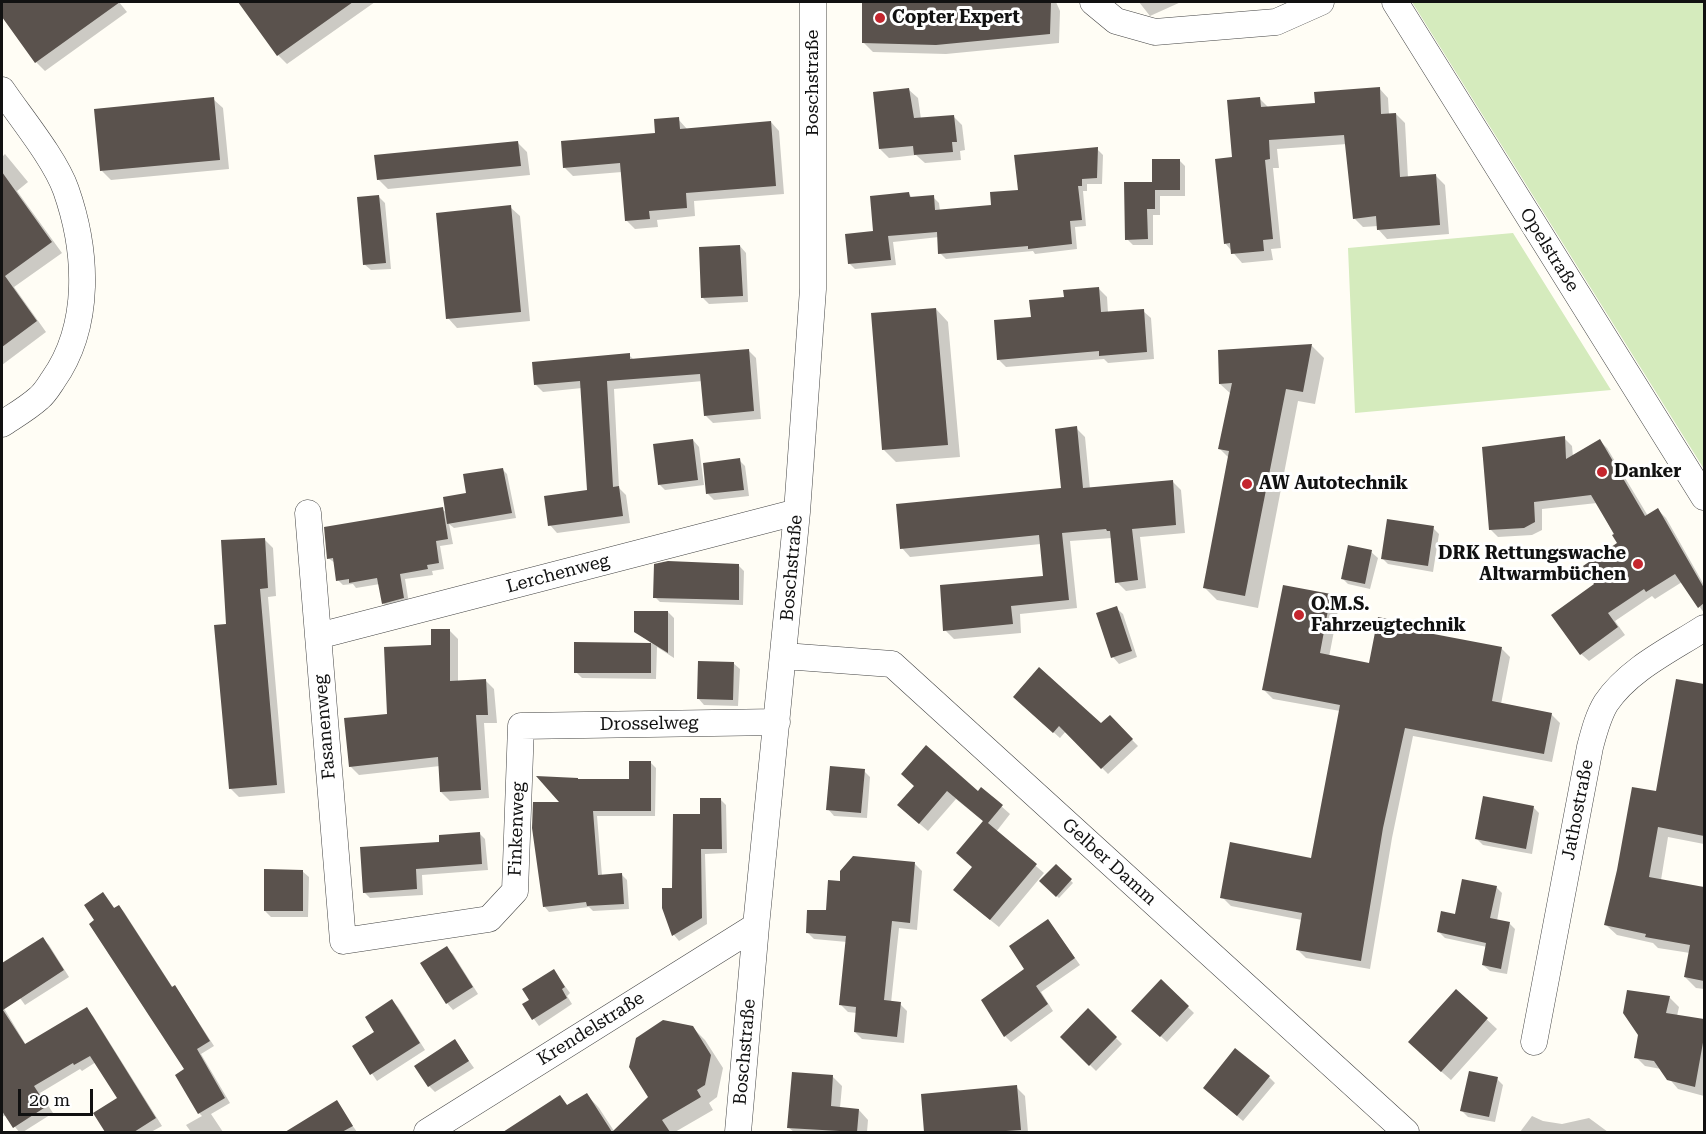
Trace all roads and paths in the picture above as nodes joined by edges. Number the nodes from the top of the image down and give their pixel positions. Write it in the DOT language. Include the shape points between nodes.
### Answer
graph roads {
  1 [pos="813,2"];
  2 [pos="1094,2"];
  3 [pos="1321,2"];
  4 [pos="1395,2"];
  5 [pos="2,90"];
  6 [pos="2,424"];
  7 [pos="1704,497"];
  8 [pos="797,512"];
  9 [pos="308,513"];
  10 [pos="1704,628"];
  11 [pos="318,636"];
  12 [pos="784,657"];
  13 [pos="777,722"];
  14 [pos="520,726"];
  15 [pos="756,926"];
  16 [pos="343,942"];
  17 [pos="1534,1042"];
  18 [pos="427,1132"];
  19 [pos="738,1132"];
  20 [pos="1406,1132"];
  1 -- 8 [label="street, Boschstraße" via="813,290"];
  2 -- 3 [label="street" via="1116,21 1155,32 1276,22"];
  4 -- 7 [label="street, Opelstraße"];
  5 -- 6 [label="street" via="66,189 81,260 82,296 79,321 58,372 40,397"];
  8 -- 11 [label="street, Lerchenweg"];
  8 -- 12 [label="street, Boschstraße"];
  9 -- 11 [label="street, Fasanenweg"];
  10 -- 17 [label="street, Jathostraße" via="1629,677 1605,704 1595,727"];
  11 -- 16 [label="street, Fasanenweg"];
  12 -- 13 [label="street, Boschstraße"];
  12 -- 20 [label="street, Gelber Damm" via="892,664"];
  13 -- 14 [label="street, Drosselweg"];
  13 -- 15 [label="street, Boschstraße"];
  14 -- 16 [label="street, Finkenweg" via="514,891 489,919"];
  15 -- 18 [label="street, Krendelstraße"];
  15 -- 19 [label="street, Boschstraße"];
}
